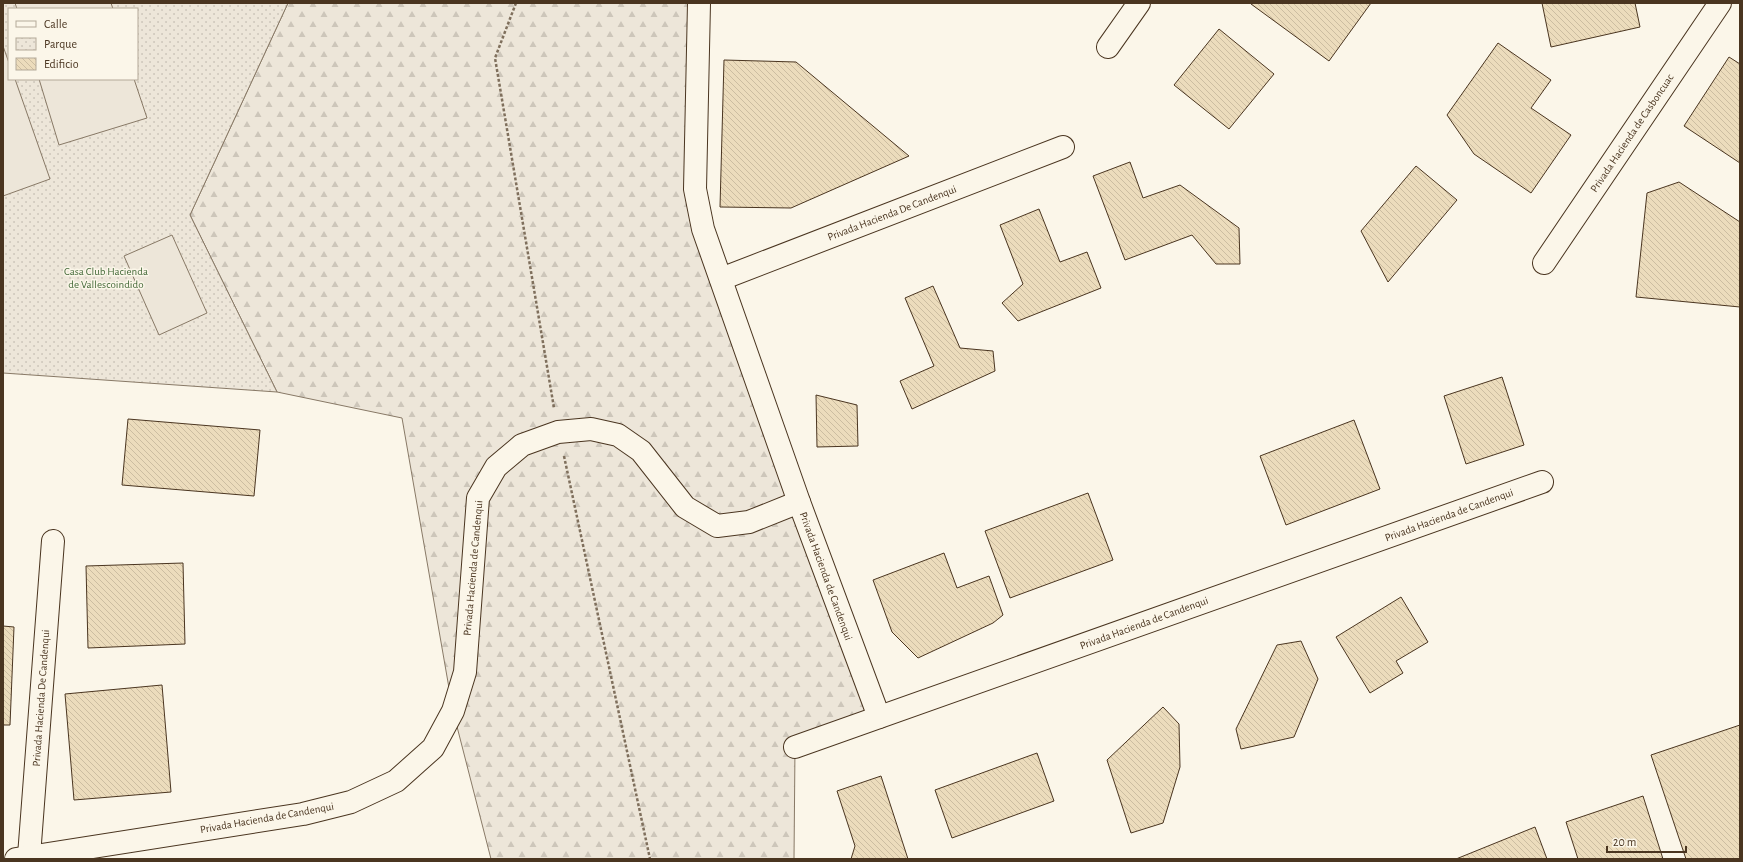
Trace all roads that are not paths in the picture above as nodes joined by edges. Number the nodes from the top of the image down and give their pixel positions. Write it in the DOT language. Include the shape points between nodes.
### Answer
graph roads {
  1 [pos="699,3"];
  2 [pos="1139,3"];
  3 [pos="1720,3"];
  4 [pos="1108,47"];
  5 [pos="1063,147"];
  6 [pos="1544,263"];
  7 [pos="721,279"];
  8 [pos="1542,482"];
  9 [pos="799,502"];
  10 [pos="53,540"];
  11 [pos="879,717"];
  12 [pos="795,747"];
  13 [pos="22,858"];
  1 -- 7 [label="street, Privada Hacienda De Candenqui" via="695,189 702,229"];
  2 -- 4 [label="street"];
  3 -- 6 [label="street, Privada Hacienda de Casboncuac"];
  5 -- 7 [label="street, Privada Hacienda De Candenqui"];
  7 -- 9 [label="street, Privada Hacienda De Candenqui"];
  8 -- 11 [label="street, Privada Hacienda de Candenqui"];
  9 -- 11 [label="street, Privada Hacienda de Candenqui"];
  9 -- 13 [label="street, Privada Hacienda de Candenqui" via="749,522 717,526 685,507 641,452 618,435 591,429 558,432 522,445 496,467 478,498 464,672 453,711 432,748 396,781 351,802 303,814"];
  10 -- 13 [label="street, Privada Hacienda De Candenqui"];
  11 -- 12 [label="street"];
}
